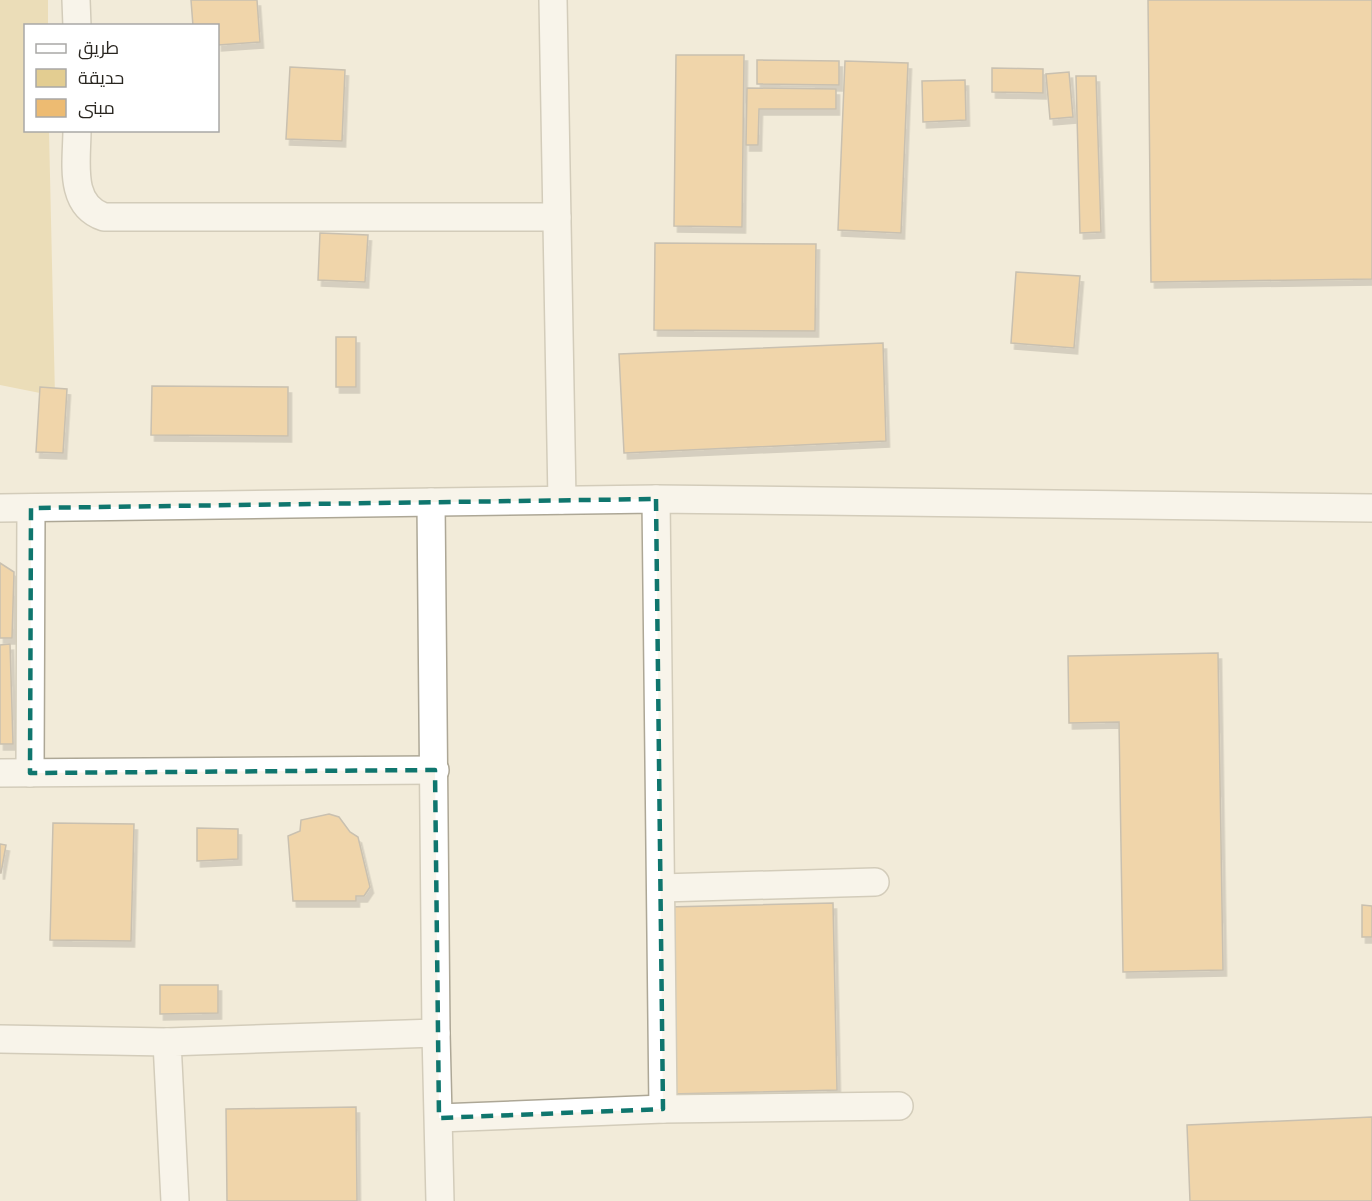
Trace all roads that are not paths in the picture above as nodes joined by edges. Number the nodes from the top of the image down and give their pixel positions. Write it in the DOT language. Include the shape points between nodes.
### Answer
graph roads {
  1 [pos="76,0"];
  2 [pos="553,0"];
  3 [pos="76,24"];
  4 [pos="77,132"];
  5 [pos="557,217"];
  6 [pos="656,499"];
  7 [pos="562,500"];
  8 [pos="431,502"];
  9 [pos="0,508"];
  10 [pos="32,508"];
  11 [pos="1372,508"];
  12 [pos="435,770"];
  13 [pos="0,773"];
  14 [pos="30,773"];
  15 [pos="875,882"];
  16 [pos="661,888"];
  17 [pos="436,1033"];
  18 [pos="0,1039"];
  19 [pos="167,1042"];
  20 [pos="899,1106"];
  21 [pos="663,1109"];
  22 [pos="439,1118"];
  23 [pos="175,1201"];
  24 [pos="440,1201"];
  1 -- 3 [label="street"];
  2 -- 5 [label="street"];
  4 -- 5 [label="street" via="79,194 90,210 104,217"];
  5 -- 7 [label="street"];
  6 -- 7 [label="street"];
  6 -- 11 [label="street"];
  6 -- 16 [label="street"];
  7 -- 8 [label="street"];
  8 -- 10 [label="street"];
  8 -- 12 [label="street"];
  9 -- 10 [label="street"];
  10 -- 14 [label="street"];
  12 -- 14 [label="street"];
  12 -- 17 [label="street"];
  13 -- 14 [label="street"];
  15 -- 16 [label="street"];
  16 -- 21 [label="street"];
  17 -- 19 [label="street"];
  17 -- 22 [label="street"];
  18 -- 19 [label="street"];
  19 -- 23 [label="street"];
  20 -- 21 [label="street"];
  21 -- 22 [label="street"];
  22 -- 24 [label="street"];
}
